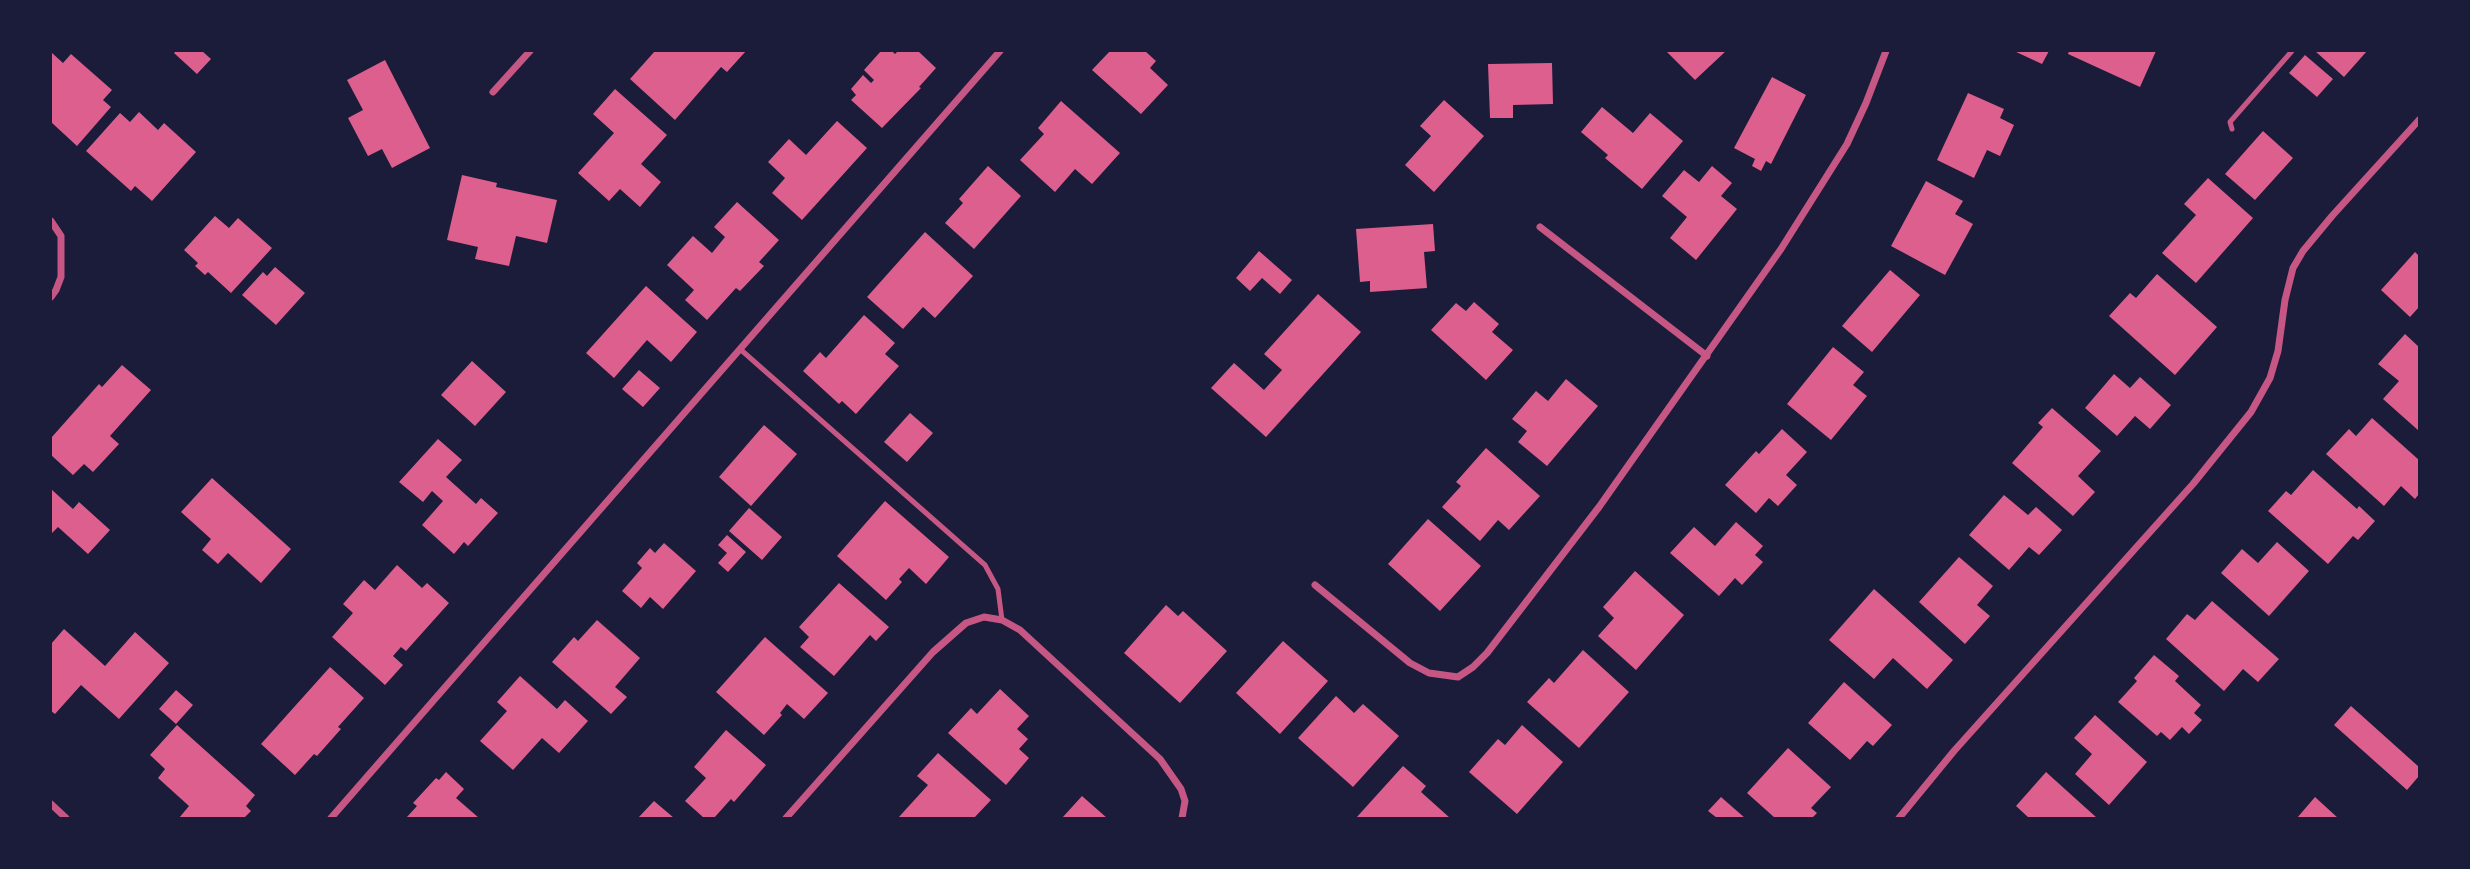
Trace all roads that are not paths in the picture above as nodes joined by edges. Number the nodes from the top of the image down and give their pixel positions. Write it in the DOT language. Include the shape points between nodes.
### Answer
graph roads {
  1 [pos="530,51"];
  2 [pos="1000,51"];
  3 [pos="1886,51"];
  4 [pos="2292,51"];
  5 [pos="493,92"];
  6 [pos="2419,120"];
  7 [pos="2232,129"];
  8 [pos="51,221"];
  9 [pos="1540,228"];
  10 [pos="51,297"];
  11 [pos="740,349"];
  12 [pos="1707,356"];
  13 [pos="1315,585"];
  14 [pos="1002,620"];
  15 [pos="51,804"];
  16 [pos="66,818"];
  17 [pos="331,818"];
  18 [pos="786,818"];
  19 [pos="1182,818"];
  20 [pos="1899,818"];
  1 -- 5 [label="street"];
  2 -- 11 [label="street"];
  3 -- 12 [label="street" via="1856,124 1824,184"];
  4 -- 7 [label="lane" via="2230,122"];
  6 -- 20 [label="street" via="2297,261 2286,292 2270,378 2251,412"];
  8 -- 10 [label="street" via="61,236 61,277"];
  9 -- 12 [label="street"];
  11 -- 14 [label="lane" via="985,565 998,589"];
  11 -- 17 [label="street"];
  12 -- 13 [label="street" via="1488,653 1458,677 1429,673 1410,663"];
  14 -- 18 [label="street" via="984,617 966,622 933,652"];
  14 -- 19 [label="street" via="1020,630 1160,759 1177,779 1185,801"];
  15 -- 16 [label="street"];
}
